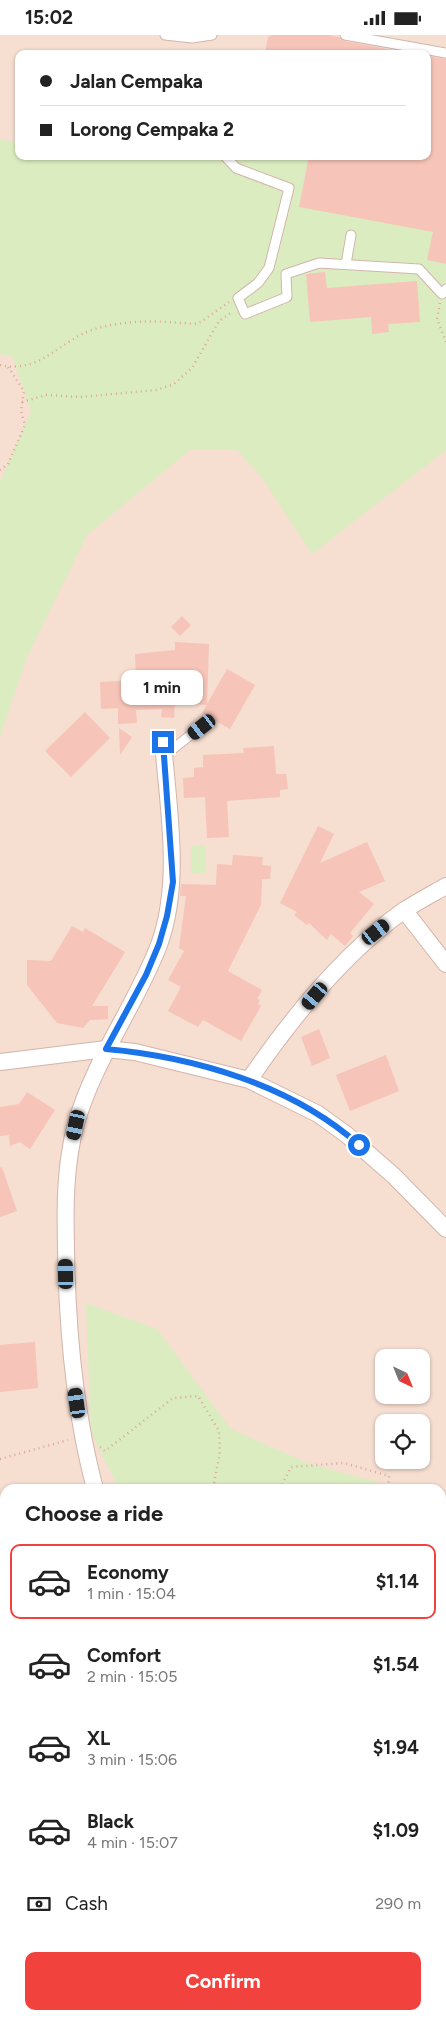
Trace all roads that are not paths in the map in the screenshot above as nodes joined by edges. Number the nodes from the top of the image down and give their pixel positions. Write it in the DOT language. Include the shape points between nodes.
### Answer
graph roads {
  1 [pos="165,35"];
  2 [pos="212,35"];
  3 [pos="345,35"];
  4 [pos="429,50"];
  5 [pos="431,50"];
  6 [pos="446,53"];
  7 [pos="228,160"];
  8 [pos="351,235"];
  9 [pos="346,264"];
  10 [pos="444,292"];
  11 [pos="202,727"];
  12 [pos="163,749"];
  13 [pos="446,886"];
  14 [pos="404,910"];
  15 [pos="446,964"];
  16 [pos="106,1049"];
  17 [pos="0,1062"];
  18 [pos="249,1080"];
  19 [pos="446,1229"];
  20 [pos="94,1484"];
  1 -- 2 [label="lane" via="192,38"];
  3 -- 4 [label="lane"];
  5 -- 6 [label="lane"];
  7 -- 9 [label="lane" via="236,167 289,188 269,267 239,303 244,314 287,297 286,274 319,263"];
  8 -- 9 [label="lane"];
  9 -- 10 [label="lane" via="419,269"];
  11 -- 12 [label="lane"];
  12 -- 16 [label="street" via="173,882 167,916 146,975"];
  13 -- 14 [label="street"];
  14 -- 15 [label="street"];
  14 -- 18 [label="street" via="376,932 339,969 267,1053"];
  16 -- 17 [label="street"];
  16 -- 18 [label="street" via="135,1052"];
  16 -- 20 [label="street" via="76,1125 65,1203 71,1353 82,1436"];
  18 -- 19 [label="street" via="318,1114 348,1135"];
}
